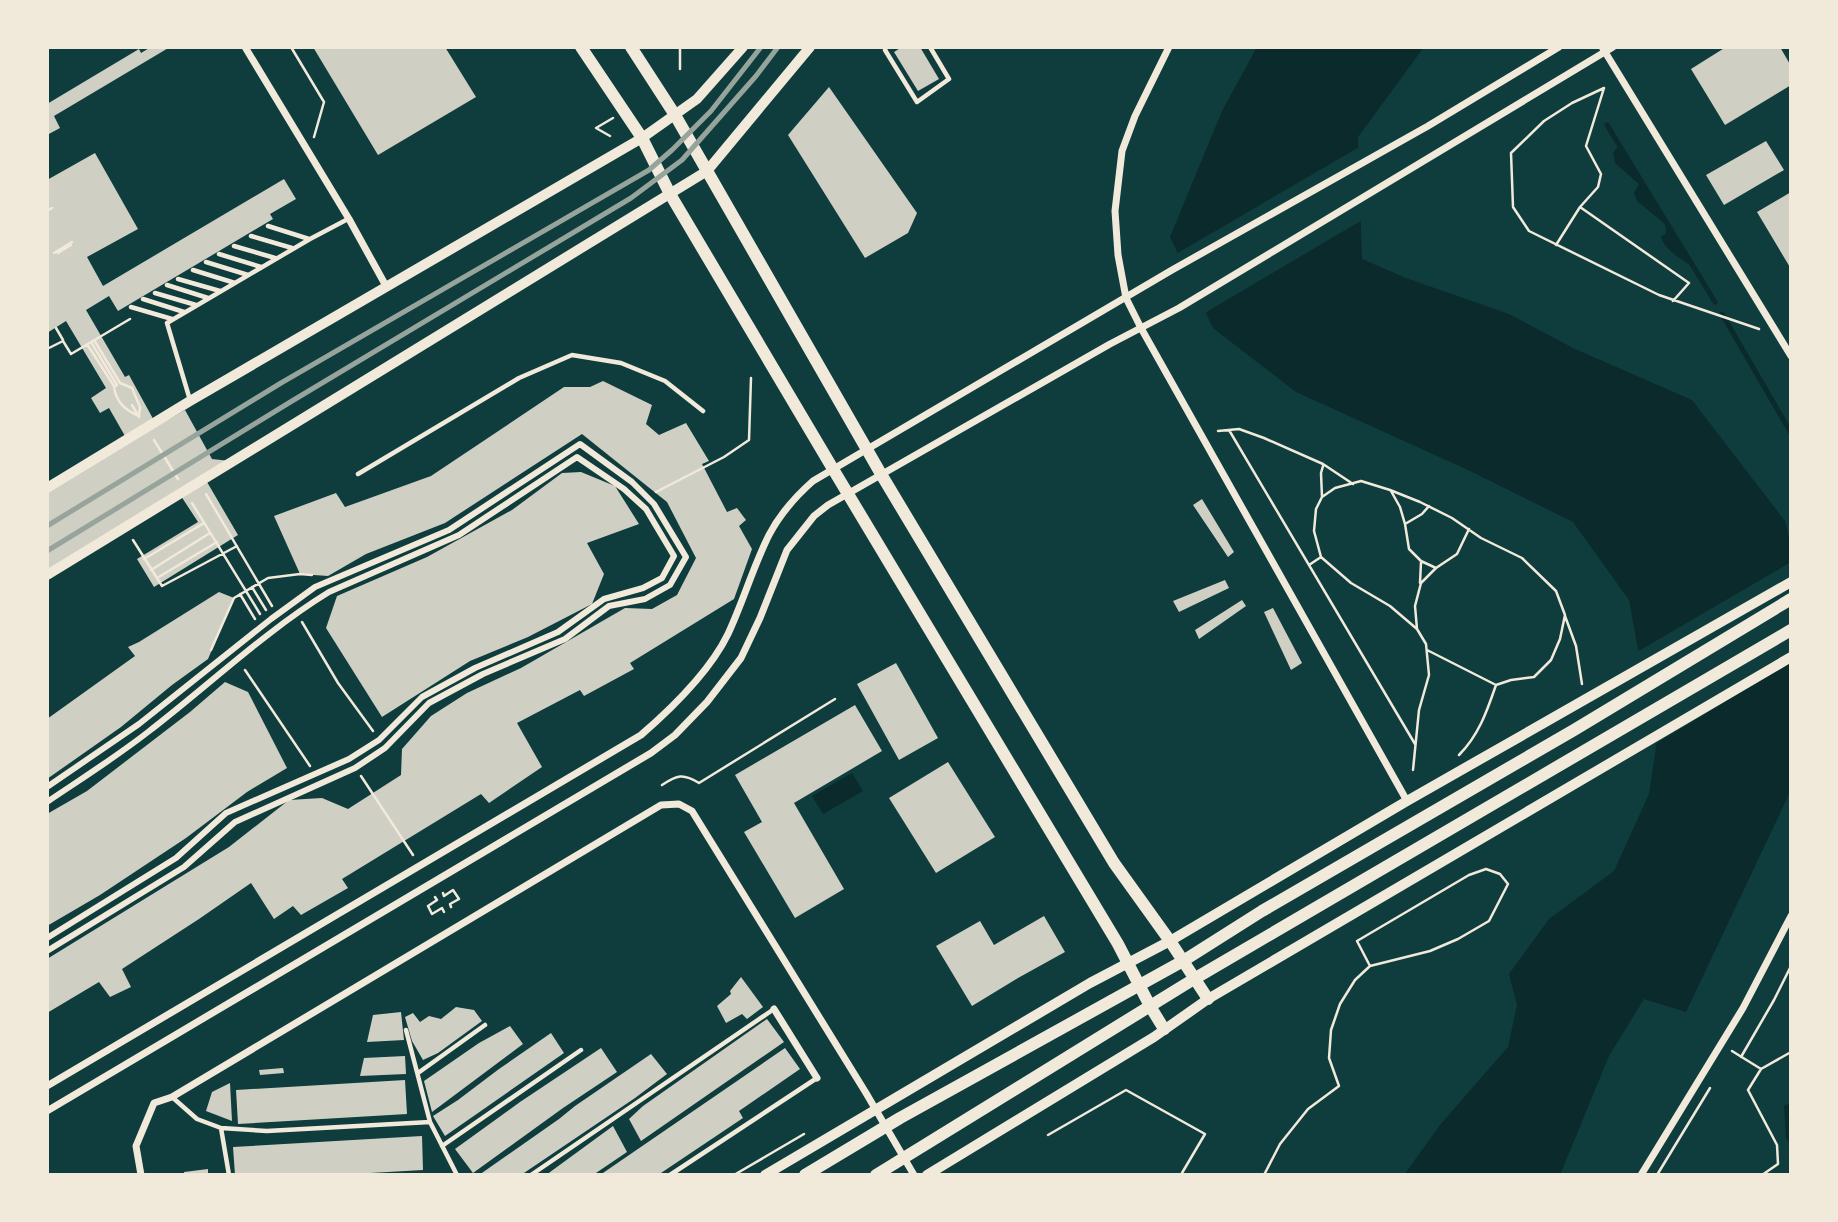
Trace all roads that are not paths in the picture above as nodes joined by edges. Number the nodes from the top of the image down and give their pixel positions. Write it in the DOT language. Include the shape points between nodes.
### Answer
graph roads {
  1 [pos="245,47"];
  2 [pos="581,47"];
  3 [pos="631,47"];
  4 [pos="743,47"];
  5 [pos="810,47"];
  6 [pos="886,47"];
  7 [pos="930,47"];
  8 [pos="1169,47"];
  9 [pos="1559,47"];
  10 [pos="1607,49"];
  11 [pos="675,115"];
  12 [pos="642,138"];
  13 [pos="707,171"];
  14 [pos="670,194"];
  15 [pos="349,219"];
  16 [pos="268,226"];
  17 [pos="251,236"];
  18 [pos="310,239"];
  19 [pos="234,246"];
  20 [pos="293,249"];
  21 [pos="219,254"];
  22 [pos="276,259"];
  23 [pos="206,262"];
  24 [pos="262,267"];
  25 [pos="193,270"];
  26 [pos="248,275"];
  27 [pos="178,279"];
  28 [pos="236,283"];
  29 [pos="167,285"];
  30 [pos="386,286"];
  31 [pos="221,291"];
  32 [pos="155,292"];
  33 [pos="209,298"];
  34 [pos="1126,298"];
  35 [pos="143,299"];
  36 [pos="197,305"];
  37 [pos="131,307"];
  38 [pos="185,312"];
  39 [pos="173,320"];
  40 [pos="1141,328"];
  41 [pos="1791,356"];
  42 [pos="190,401"];
  43 [pos="704,411"];
  44 [pos="867,449"];
  45 [pos="833,469"];
  46 [pos="358,474"];
  47 [pos="881,474"];
  48 [pos="47,488"];
  49 [pos="848,494"];
  50 [pos="47,575"];
  51 [pos="1791,582"];
  52 [pos="1791,599"];
  53 [pos="1791,630"];
  54 [pos="1791,657"];
  55 [pos="47,788"];
  56 [pos="1407,801"];
  57 [pos="47,802"];
  58 [pos="1791,916"];
  59 [pos="47,938"];
  60 [pos="1170,941"];
  61 [pos="47,951"];
  62 [pos="1183,961"];
  63 [pos="1129,963"];
  64 [pos="1194,979"];
  65 [pos="1140,985"];
  66 [pos="1208,999"];
  67 [pos="1150,1006"];
  68 [pos="774,1009"];
  69 [pos="485,1025"];
  70 [pos="1164,1029"];
  71 [pos="406,1030"];
  72 [pos="581,1050"];
  73 [pos="418,1073"];
  74 [pos="817,1078"];
  75 [pos="47,1086"];
  76 [pos="172,1097"];
  77 [pos="876,1109"];
  78 [pos="47,1111"];
  79 [pos="430,1122"];
  80 [pos="886,1126"];
  81 [pos="221,1128"];
  82 [pos="442,1146"];
  83 [pos="905,1158"];
  84 [pos="141,1175"];
  85 [pos="229,1175"];
  86 [pos="457,1175"];
  87 [pos="531,1175"];
  88 [pos="670,1175"];
  89 [pos="765,1175"];
  90 [pos="805,1175"];
  91 [pos="876,1175"];
  92 [pos="914,1175"];
  93 [pos="927,1175"];
  94 [pos="1641,1175"];
  1 -- 15 [label="street"];
  2 -- 12 [label="main road"];
  3 -- 11 [label="main road"];
  4 -- 11 [label="street" via="697,99"];
  5 -- 13 [label="street"];
  6 -- 7 [label="lane" via="917,102 949,79"];
  8 -- 34 [label="street" via="1122,150 1115,211"];
  9 -- 34 [label="street"];
  10 -- 40 [label="street"];
  10 -- 41 [label="street"];
  11 -- 12 [label="street"];
  11 -- 13 [label="main road"];
  12 -- 14 [label="main road"];
  12 -- 30 [label="street"];
  13 -- 14 [label="street"];
  13 -- 44 [label="main road"];
  14 -- 45 [label="main road"];
  14 -- 50 [label="street"];
  15 -- 18 [label="lane"];
  15 -- 30 [label="street"];
  16 -- 18 [label="lane"];
  17 -- 20 [label="lane"];
  18 -- 20 [label="lane"];
  19 -- 22 [label="lane"];
  20 -- 22 [label="lane"];
  21 -- 24 [label="lane"];
  22 -- 24 [label="lane"];
  23 -- 26 [label="lane"];
  24 -- 26 [label="lane"];
  25 -- 28 [label="lane"];
  26 -- 28 [label="lane"];
  27 -- 31 [label="lane"];
  28 -- 31 [label="lane"];
  29 -- 33 [label="lane"];
  30 -- 42 [label="street"];
  31 -- 33 [label="lane"];
  32 -- 36 [label="lane"];
  33 -- 36 [label="lane"];
  34 -- 40 [label="street"];
  34 -- 44 [label="street"];
  35 -- 38 [label="lane"];
  36 -- 38 [label="lane"];
  37 -- 39 [label="lane"];
  38 -- 39 [label="lane"];
  39 -- 42 [label="lane" via="167,323"];
  40 -- 47 [label="street"];
  40 -- 56 [label="street"];
  42 -- 48 [label="street"];
  43 -- 46 [label="lane" via="665,381 621,363 572,355 519,378"];
  44 -- 45 [label="street"];
  44 -- 47 [label="main road"];
  45 -- 49 [label="main road"];
  45 -- 75 [label="street" via="795,497 770,533 727,636 699,677 641,735"];
  47 -- 49 [label="street"];
  47 -- 60 [label="main road" via="1114,863"];
  49 -- 63 [label="main road"];
  49 -- 78 [label="street" via="814,516 787,550 741,658 708,702 675,734"];
  51 -- 56 [label="street"];
  52 -- 62 [label="main road"];
  53 -- 64 [label="main road"];
  54 -- 66 [label="street"];
  55 -- 61 [label="street" via="139,724 315,587 449,530 580,444 654,504 686,557 670,585 645,599 609,606 565,639 429,703 385,748 355,768 235,822 184,867"];
  56 -- 60 [label="street"];
  57 -- 59 [label="street" via="147,733 277,627 329,592 458,535 577,457 646,509 674,556 662,578 604,599 558,632 475,667 422,697 379,740 349,759 226,813 176,858"];
  58 -- 94 [label="street" via="1743,1008"];
  60 -- 62 [label="main road"];
  60 -- 63 [label="street"];
  62 -- 64 [label="main road"];
  62 -- 65 [label="main road"];
  63 -- 65 [label="main road"];
  63 -- 77 [label="street"];
  64 -- 66 [label="main road"];
  64 -- 67 [label="main road"];
  65 -- 67 [label="main road"];
  65 -- 80 [label="main road"];
  66 -- 70 [label="street"];
  67 -- 70 [label="main road"];
  67 -- 83 [label="main road"];
  68 -- 74 [label="street"];
  68 -- 87 [label="lane"];
  69 -- 73 [label="lane"];
  70 -- 93 [label="street"];
  71 -- 73 [label="lane"];
  72 -- 82 [label="lane"];
  73 -- 79 [label="lane"];
  74 -- 88 [label="lane"];
  76 -- 77 [label="street" via="661,805 679,804 692,811"];
  76 -- 81 [label="lane" via="197,1119"];
  76 -- 84 [label="street" via="155,1103 136,1146"];
  77 -- 80 [label="street"];
  77 -- 89 [label="street"];
  79 -- 81 [label="lane" via="267,1131"];
  79 -- 82 [label="lane"];
  80 -- 83 [label="street"];
  80 -- 90 [label="main road"];
  81 -- 85 [label="lane"];
  82 -- 86 [label="lane"];
  83 -- 91 [label="main road"];
  83 -- 92 [label="street"];
}
